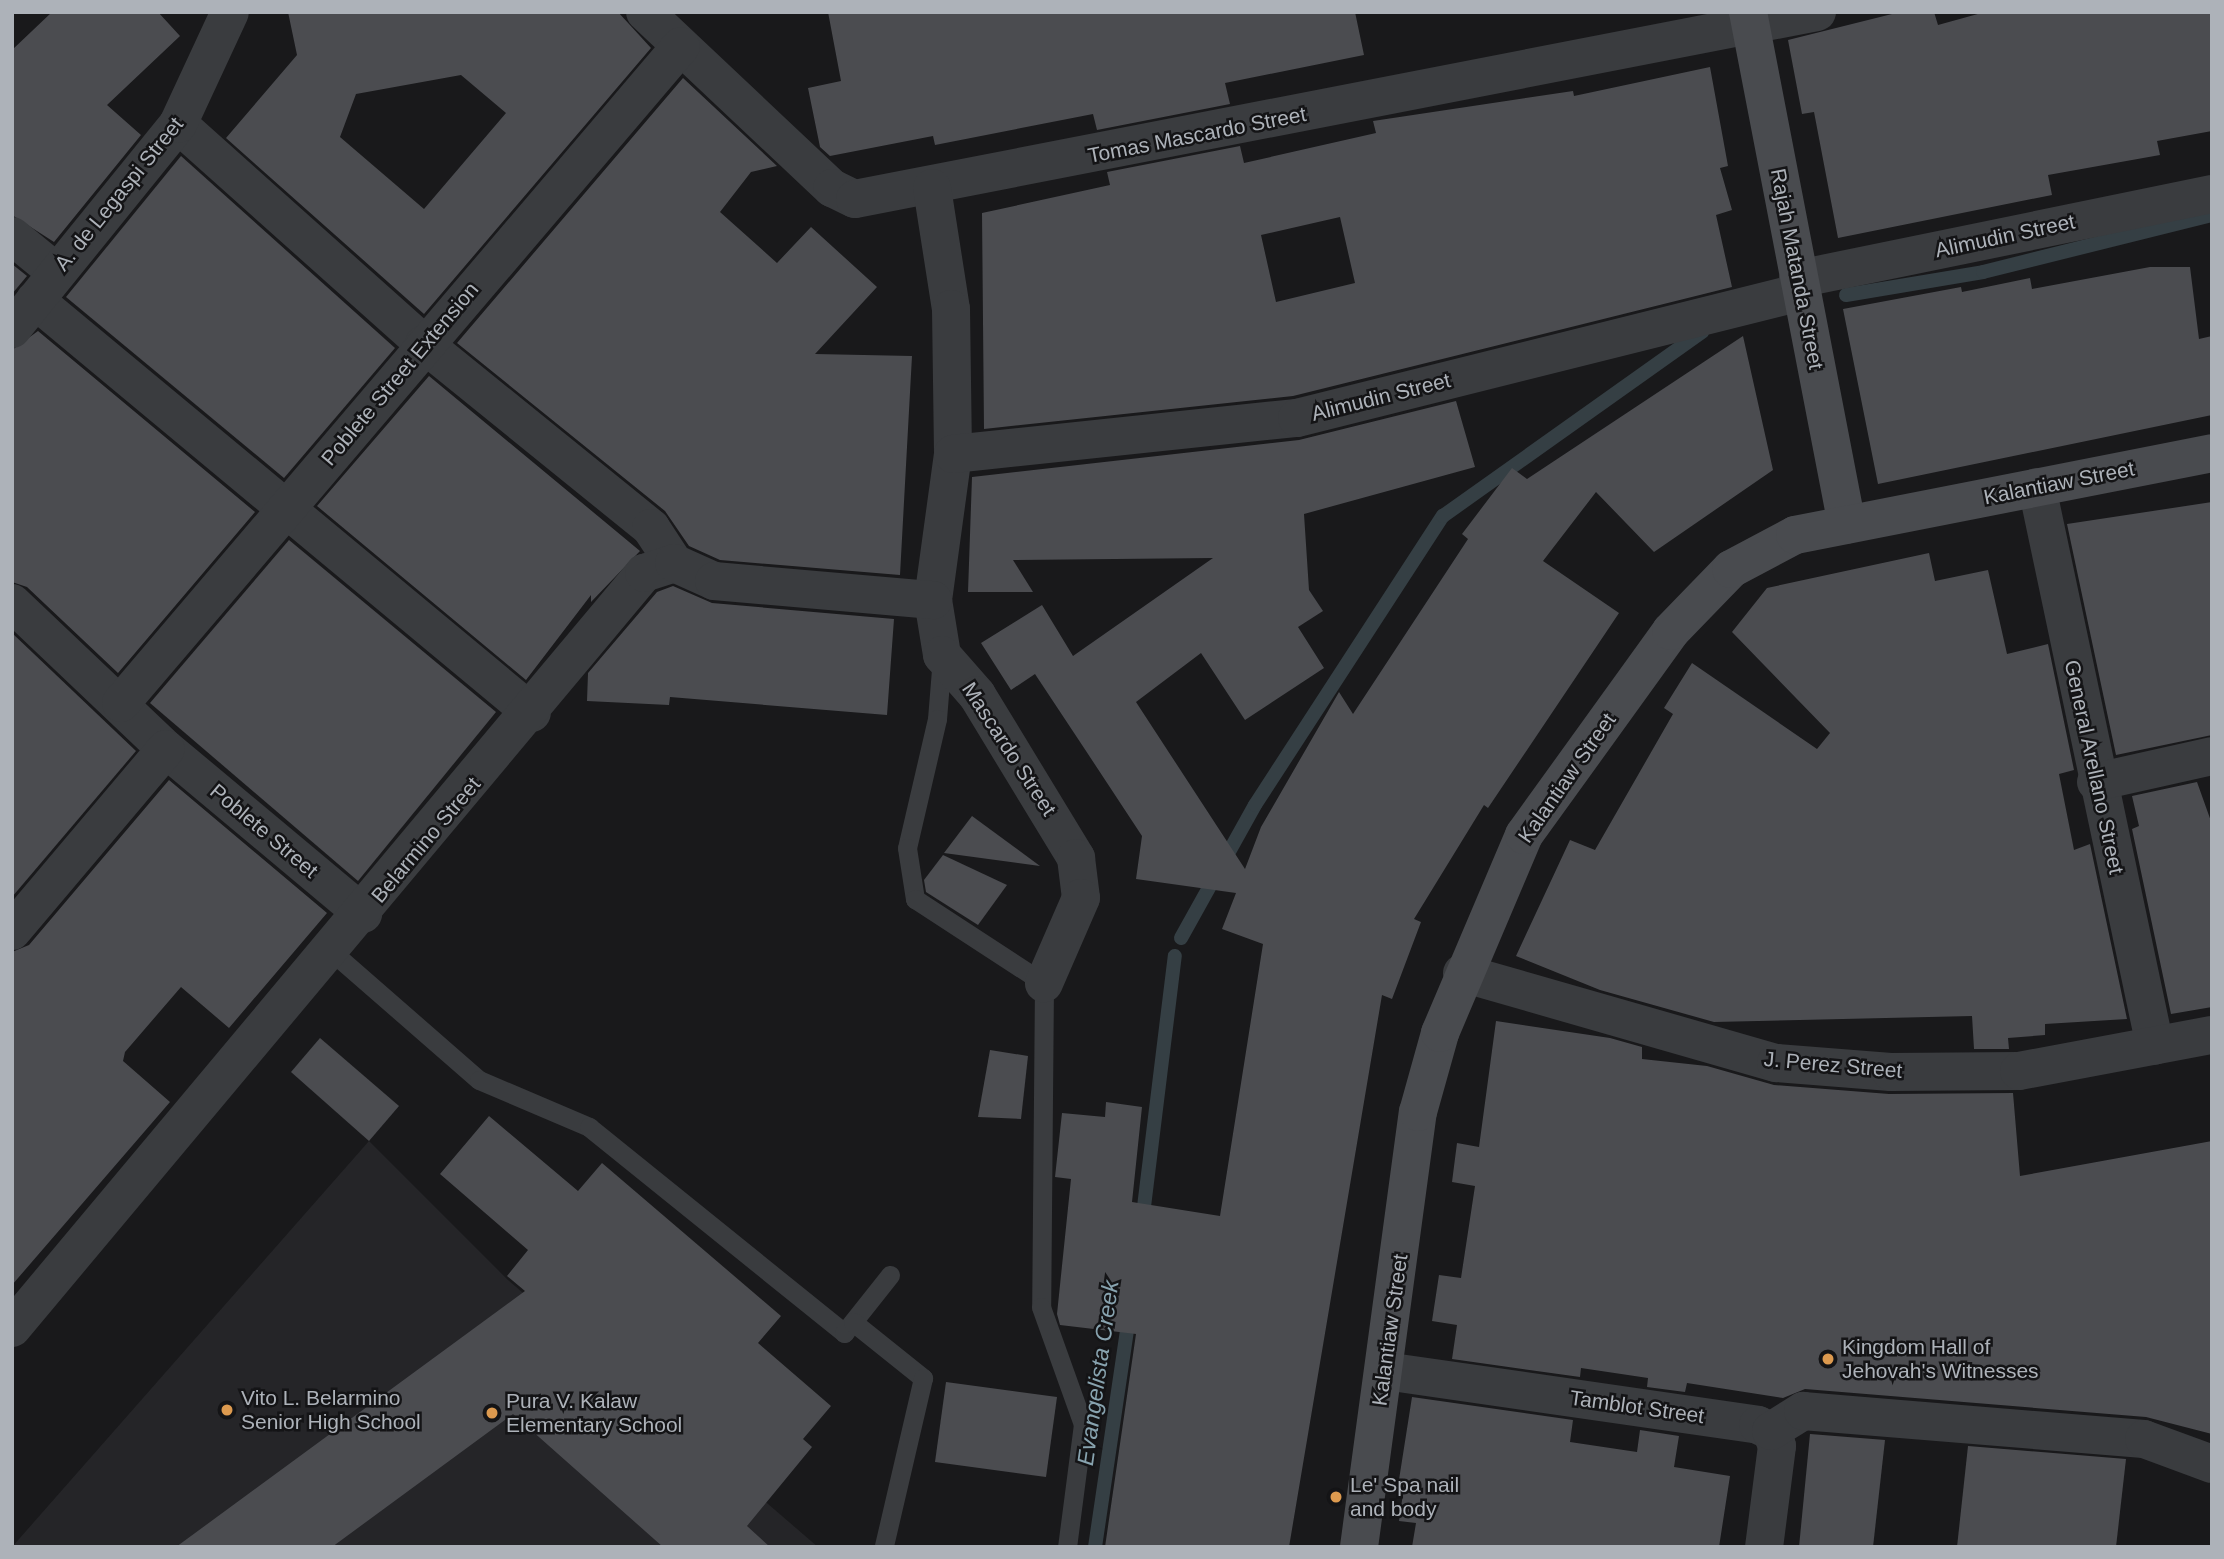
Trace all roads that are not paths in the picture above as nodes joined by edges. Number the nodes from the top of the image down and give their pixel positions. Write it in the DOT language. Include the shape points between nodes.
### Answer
graph roads {
  1 [pos="230,12"];
  2 [pos="645,12"];
  3 [pos="1817,12"];
  4 [pos="1749,19"];
  5 [pos="681,47"];
  6 [pos="178,124"];
  7 [pos="932,188"];
  8 [pos="2212,194"];
  9 [pos="12,236"];
  10 [pos="1800,285"];
  11 [pos="34,300"];
  12 [pos="424,344"];
  13 [pos="2212,453"];
  14 [pos="953,454"];
  15 [pos="2037,487"];
  16 [pos="286,509"];
  17 [pos="1847,525"];
  18 [pos="674,563"];
  19 [pos="933,600"];
  20 [pos="12,604"];
  21 [pos="942,655"];
  22 [pos="121,703"];
  23 [pos="532,713"];
  24 [pos="166,749"];
  25 [pos="2212,756"];
  26 [pos="2096,782"];
  27 [pos="363,914"];
  28 [pos="12,931"];
  29 [pos="331,951"];
  30 [pos="1462,973"];
  31 [pos="1044,983"];
  32 [pos="2212,1035"];
  33 [pos="2155,1046"];
  34 [pos="890,1275"];
  35 [pos="853,1322"];
  36 [pos="12,1328"];
  37 [pos="1385,1371"];
  38 [pos="1771,1432"];
  39 [pos="2212,1464"];
  40 [pos="884,1546"];
  41 [pos="1067,1547"];
  42 [pos="1359,1547"];
  43 [pos="1764,1547"];
  1 -- 6 [label="street, A. de Legaspi Street"];
  2 -- 5 [label="street, Tomas Mascardo Street"];
  3 -- 4 [label="street, Tomas Mascardo Street"];
  4 -- 7 [label="street, Tomas Mascardo Street"];
  4 -- 10 [label="street, Rajah Matanda Street"];
  5 -- 7 [label="street, Tomas Mascardo Street" via="843,197"];
  5 -- 12 [label="street, Poblete Street Extension"];
  6 -- 11 [label="street, A. de Legaspi Street"];
  6 -- 12 [label="street"];
  7 -- 14 [label="street" via="951,309"];
  8 -- 10 [label="street, Alimudin Street"];
  9 -- 11 [label="street"];
  10 -- 14 [label="street, Alimudin Street" via="1297,418"];
  10 -- 17 [label="street, Rajah Matanda Street"];
  11 -- 16 [label="street"];
  12 -- 16 [label="street, Poblete Street Extension"];
  12 -- 18 [label="street" via="651,528"];
  13 -- 15 [label="street, Kalantiaw Street"];
  14 -- 19 [label="street"];
  15 -- 17 [label="street, Kalantiaw Street"];
  15 -- 26 [label="street, General Arellano Street"];
  16 -- 22 [label="street, Poblete Street Extension"];
  16 -- 23 [label="street"];
  17 -- 30 [label="street, Kalantiaw Street" via="1763,547 1731,569 1671,631 1524,835"];
  18 -- 19 [label="street" via="714,581"];
  18 -- 23 [label="street, Belarmino Street" via="644,573"];
  19 -- 21 [label="street"];
  20 -- 22 [label="street, Poblete Street"];
  21 -- 31 [label="street, Mascardo Street" via="977,695 1076,858 1081,898"];
  21 -- 31 [label="lane" via="937,719 907,848 915,899"];
  22 -- 24 [label="street, Poblete Street"];
  23 -- 27 [label="street, Belarmino Street"];
  24 -- 27 [label="street, Poblete Street"];
  24 -- 28 [label="street"];
  25 -- 26 [label="street"];
  26 -- 33 [label="street, General Arellano Street"];
  27 -- 29 [label="street, Belarmino Street"];
  29 -- 35 [label="lane" via="479,1080 589,1127 844,1333"];
  29 -- 36 [label="street, Belarmino Street"];
  30 -- 33 [label="street, J. Perez Street" via="1776,1063 1891,1072 2019,1071"];
  30 -- 37 [label="street, Kalantiaw Street" via="1418,1112"];
  31 -- 41 [label="lane, Mascardo Street" via="1041,1307 1083,1424"];
  32 -- 33 [label="street, J. Perez Street"];
  34 -- 35 [label="lane"];
  35 -- 40 [label="lane" via="923,1378"];
  37 -- 38 [label="street, Tamblot Street"];
  37 -- 42 [label="street, Kalantiaw Street"];
  38 -- 39 [label="street" via="1803,1410 2144,1439"];
  38 -- 43 [label="street" via="1777,1446"];
}
